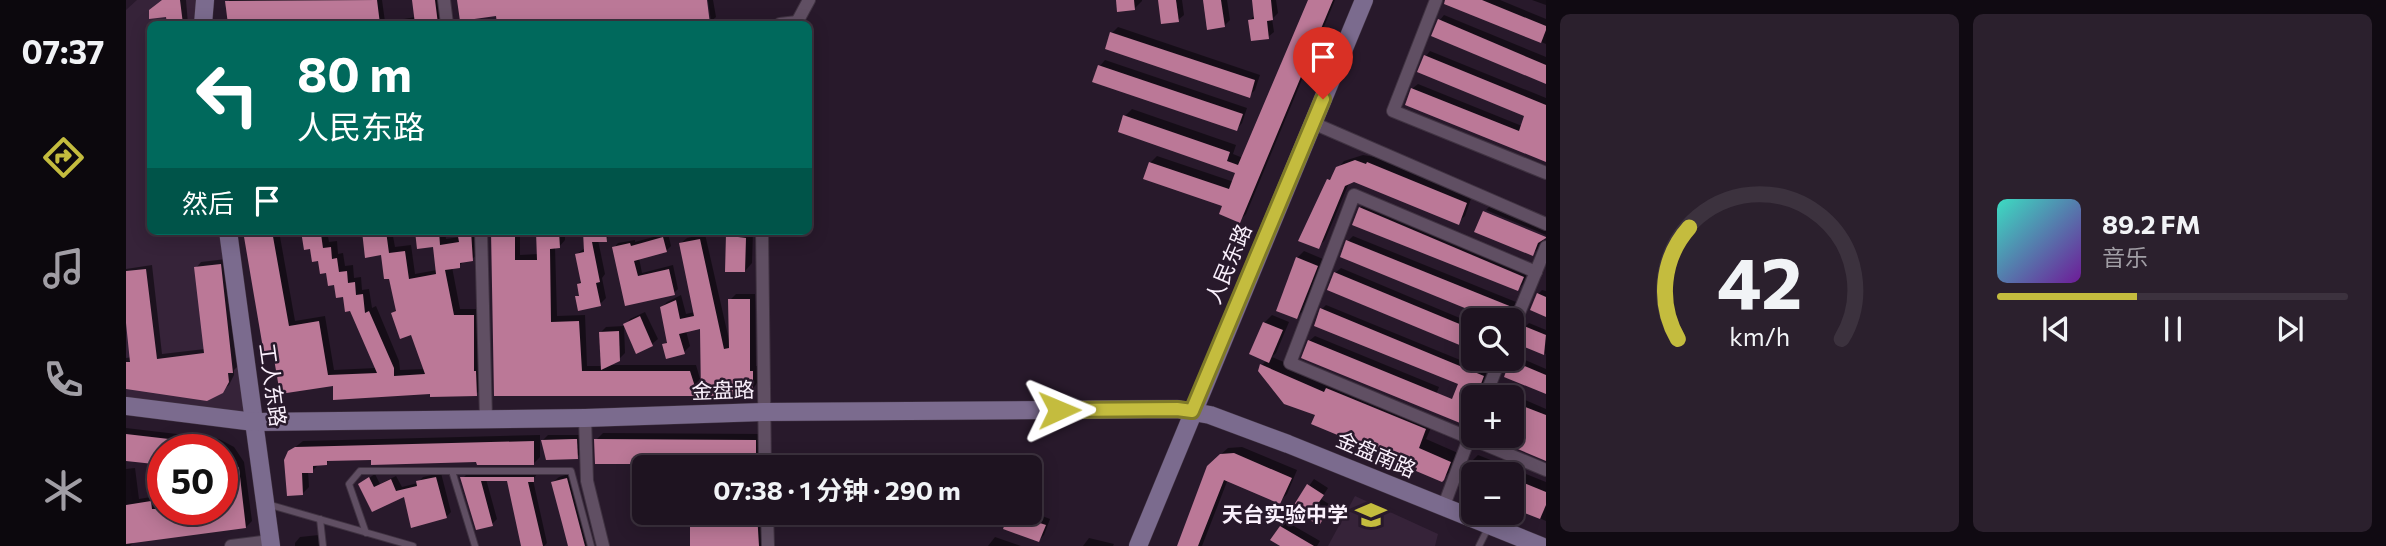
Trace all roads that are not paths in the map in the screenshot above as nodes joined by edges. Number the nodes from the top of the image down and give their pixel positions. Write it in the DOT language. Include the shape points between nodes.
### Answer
graph roads {
  1 [pos="205,0"];
  2 [pos="443,0"];
  3 [pos="809,0"];
  4 [pos="1364,0"];
  5 [pos="1436,0"];
  6 [pos="203,21"];
  7 [pos="446,21"];
  8 [pos="798,21"];
  9 [pos="1313,124"];
  10 [pos="1546,173"];
  11 [pos="1546,224"];
  12 [pos="229,235"];
  13 [pos="481,235"];
  14 [pos="762,235"];
  15 [pos="1546,247"];
  16 [pos="1539,274"];
  17 [pos="1523,308"];
  18 [pos="126,406"];
  19 [pos="1192,411"];
  20 [pos="763,412"];
  21 [pos="486,418"];
  22 [pos="585,418"];
  23 [pos="254,422"];
  24 [pos="1461,436"];
  25 [pos="1465,448"];
  26 [pos="1491,448"];
  27 [pos="765,455"];
  28 [pos="1546,470"];
  29 [pos="452,471"];
  30 [pos="265,504"];
  31 [pos="1443,508"];
  32 [pos="320,519"];
  33 [pos="767,525"];
  34 [pos="1489,526"];
  35 [pos="366,533"];
  36 [pos="270,543"];
  37 [pos="231,546"];
  38 [pos="323,546"];
  39 [pos="413,546"];
  40 [pos="475,546"];
  41 [pos="591,546"];
  42 [pos="603,546"];
  43 [pos="768,546"];
  44 [pos="1138,546"];
  45 [pos="1479,546"];
  46 [pos="1541,546"];
  1 -- 6 [label="main road"];
  2 -- 7 [label="street"];
  3 -- 8 [label="street"];
  4 -- 9 [label="main road, 人民东路"];
  5 -- 10 [label="street" via="1393,111"];
  9 -- 11 [label="street"];
  9 -- 19 [label="main road, 人民东路"];
  12 -- 23 [label="main road, 工人东路"];
  13 -- 21 [label="street"];
  14 -- 20 [label="street"];
  15 -- 16 [label="street"];
  16 -- 17 [label="street"];
  16 -- 24 [label="street" via="1354,195 1290,363"];
  18 -- 23 [label="main road, 金盘路"];
  19 -- 20 [label="main road, 金盘路"];
  19 -- 31 [label="main road, 金盘南路" via="1288,444"];
  19 -- 44 [label="main road, 人民东路"];
  20 -- 22 [label="main road, 金盘路"];
  20 -- 27 [label="street"];
  21 -- 22 [label="main road, 金盘路"];
  21 -- 23 [label="main road, 金盘路"];
  22 -- 42 [label="street" via="587,481"];
  23 -- 30 [label="main road, 工人东路"];
  25 -- 31 [label="street"];
  26 -- 28 [label="street"];
  29 -- 35 [label="lane" via="360,471 349,485"];
  29 -- 40 [label="lane"];
  29 -- 41 [label="lane" via="571,471"];
  30 -- 32 [label="lane"];
  30 -- 36 [label="main road, 工人东路"];
  31 -- 34 [label="main road, 金盘南路"];
  32 -- 35 [label="lane"];
  32 -- 38 [label="lane"];
  33 -- 43 [label="street"];
  34 -- 45 [label="lane"];
  34 -- 46 [label="main road, 金盘南路"];
  35 -- 39 [label="lane"];
  36 -- 37 [label="street"];
}
